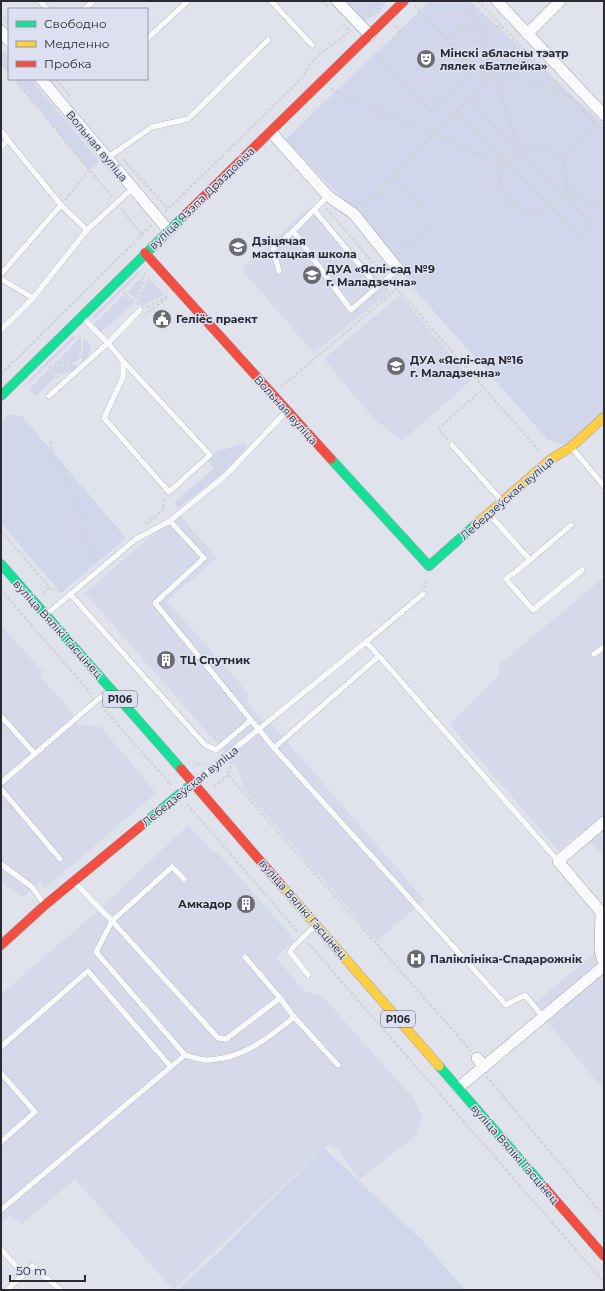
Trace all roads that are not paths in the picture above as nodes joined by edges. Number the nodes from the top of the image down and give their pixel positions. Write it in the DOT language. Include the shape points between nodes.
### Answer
graph roads {
  1 [pos="188,1"];
  2 [pos="271,1"];
  3 [pos="337,1"];
  4 [pos="497,1"];
  5 [pos="560,1"];
  6 [pos="401,2"];
  7 [pos="526,32"];
  8 [pos="370,35"];
  9 [pos="148,38"];
  10 [pos="268,40"];
  11 [pos="312,45"];
  12 [pos="42,80"];
  13 [pos="603,110"];
  14 [pos="1,131"];
  15 [pos="271,132"];
  16 [pos="8,140"];
  17 [pos="1,147"];
  18 [pos="107,158"];
  19 [pos="133,188"];
  20 [pos="325,200"];
  21 [pos="61,205"];
  22 [pos="315,211"];
  23 [pos="87,230"];
  24 [pos="169,231"];
  25 [pos="293,231"];
  26 [pos="145,253"];
  27 [pos="398,269"];
  28 [pos="279,271"];
  29 [pos="1,274"];
  30 [pos="1,279"];
  31 [pos="377,286"];
  32 [pos="34,298"];
  33 [pos="138,307"];
  34 [pos="81,317"];
  35 [pos="1,330"];
  36 [pos="108,343"];
  37 [pos="123,361"];
  38 [pos="1,396"];
  39 [pos="49,396"];
  40 [pos="287,412"];
  41 [pos="604,417"];
  42 [pos="452,445"];
  43 [pos="571,447"];
  44 [pos="604,486"];
  45 [pos="503,501"];
  46 [pos="489,514"];
  47 [pos="170,521"];
  48 [pos="572,525"];
  49 [pos="530,560"];
  50 [pos="1,564"];
  51 [pos="429,566"];
  52 [pos="582,570"];
  53 [pos="422,594"];
  54 [pos="71,595"];
  55 [pos="46,615"];
  56 [pos="366,642"];
  57 [pos="604,647"];
  58 [pos="594,654"];
  59 [pos="379,656"];
  60 [pos="111,688"];
  61 [pos="1,716"];
  62 [pos="251,720"];
  63 [pos="259,729"];
  64 [pos="274,748"];
  65 [pos="35,754"];
  66 [pos="193,782"];
  67 [pos="1,783"];
  68 [pos="1,789"];
  69 [pos="604,822"];
  70 [pos="60,859"];
  71 [pos="558,861"];
  72 [pos="1,864"];
  73 [pos="184,879"];
  74 [pos="74,881"];
  75 [pos="45,905"];
  76 [pos="112,920"];
  77 [pos="316,925"];
  78 [pos="1,945"];
  79 [pos="245,957"];
  80 [pos="604,965"];
  81 [pos="308,975"];
  82 [pos="280,998"];
  83 [pos="294,1017"];
  84 [pos="543,1017"];
  85 [pos="1,1047"];
  86 [pos="185,1055"];
  87 [pos="338,1065"];
  88 [pos="171,1067"];
  89 [pos="1,1073"];
  90 [pos="458,1088"];
  91 [pos="1,1142"];
  92 [pos="1,1210"];
  93 [pos="1,1249"];
  94 [pos="604,1256"];
  95 [pos="23,1274"];
  96 [pos="7,1290"];
  97 [pos="60,1290"];
  1 -- 9 [label="lane"];
  2 -- 11 [label="lane"];
  3 -- 8 [label="street"];
  4 -- 7 [label="street"];
  5 -- 7 [label="street"];
  6 -- 8 [label="street, вуліца Язэпа Драздовіча"];
  7 -- 13 [label="street"];
  8 -- 15 [label="street, вуліца Язэпа Драздовіча"];
  10 -- 18 [label="lane" via="188,119 152,127"];
  12 -- 18 [label="street, Вольная вуліца"];
  14 -- 16 [label="lane"];
  15 -- 20 [label="street"];
  15 -- 24 [label="street, вуліца Язэпа Драздовіча"];
  16 -- 17 [label="lane"];
  16 -- 21 [label="lane"];
  18 -- 19 [label="street, Вольная вуліца"];
  19 -- 23 [label="lane"];
  19 -- 24 [label="street, Вольная вуліца"];
  20 -- 22 [label="lane"];
  20 -- 27 [label="street" via="354,214"];
  21 -- 23 [label="lane"];
  21 -- 29 [label="lane"];
  22 -- 25 [label="lane"];
  22 -- 31 [label="lane"];
  23 -- 32 [label="lane"];
  24 -- 26 [label="street, вуліца Язэпа Драздовіча"];
  25 -- 28 [label="lane" via="273,249"];
  25 -- 31 [label="lane" via="351,310"];
  26 -- 34 [label="street, вуліца Язэпа Драздовіча"];
  26 -- 40 [label="street, Вольная вуліца"];
  27 -- 31 [label="lane"];
  30 -- 32 [label="lane"];
  32 -- 35 [label="lane"];
  33 -- 36 [label="lane"];
  34 -- 36 [label="lane"];
  34 -- 38 [label="street, вуліца Язэпа Драздовіча"];
  36 -- 37 [label="lane"];
  36 -- 39 [label="lane" via="80,365"];
  37 -- 37 [label="lane" via="123,376 104,418 169,492 210,455"];
  40 -- 47 [label="lane" via="225,476"];
  40 -- 51 [label="street, Вольная вуліца"];
  41 -- 43 [label="street, Лебедзеўская вуліца"];
  42 -- 45 [label="lane"];
  43 -- 44 [label="lane"];
  43 -- 45 [label="street, Лебедзеўская вуліца" via="551,459"];
  45 -- 46 [label="street, Лебедзеўская вуліца"];
  46 -- 49 [label="lane"];
  46 -- 51 [label="street, Лебедзеўская вуліца"];
  47 -- 54 [label="lane" via="136,538"];
  47 -- 62 [label="lane" via="204,558 155,603"];
  48 -- 49 [label="lane"];
  49 -- 52 [label="lane" via="506,579 533,610"];
  50 -- 55 [label="street, вуліца Вялікі Гасцінец / Р106"];
  53 -- 56 [label="lane, Лебедзеўская вуліца"];
  54 -- 55 [label="lane"];
  54 -- 62 [label="lane" via="204,745 216,750"];
  55 -- 60 [label="street, вуліца Вялікі Гасцінец / Р106"];
  56 -- 59 [label="lane"];
  56 -- 63 [label="lane, Лебедзеўская вуліца"];
  57 -- 58 [label="lane"];
  59 -- 64 [label="lane"];
  59 -- 71 [label="lane"];
  60 -- 65 [label="lane"];
  60 -- 66 [label="street, вуліца Вялікі Гасцінец / Р106"];
  61 -- 65 [label="lane"];
  62 -- 63 [label="lane"];
  63 -- 64 [label="lane"];
  63 -- 66 [label="lane, Лебедзеўская вуліца"];
  64 -- 84 [label="lane" via="506,1005 525,995"];
  65 -- 67 [label="lane"];
  66 -- 74 [label="street, Лебедзеўская вуліца"];
  66 -- 77 [label="street, вуліца Вялікі Гасцінец / Р106"];
  68 -- 70 [label="lane"];
  69 -- 71 [label="street"];
  71 -- 80 [label="street" via="601,912 600,950"];
  72 -- 75 [label="lane" via="32,887"];
  73 -- 76 [label="lane" via="172,867"];
  74 -- 75 [label="street, Лебедзеўская вуліца"];
  74 -- 76 [label="lane"];
  75 -- 78 [label="street, Лебедзеўская вуліца"];
  76 -- 82 [label="lane" via="218,1038 226,1039"];
  76 -- 86 [label="lane" via="96,952"];
  77 -- 81 [label="lane" via="290,952"];
  77 -- 90 [label="street, вуліца Вялікі Гасцінец / Р106"];
  79 -- 82 [label="lane"];
  80 -- 84 [label="street"];
  82 -- 83 [label="lane"];
  83 -- 86 [label="lane" via="265,1041 238,1054 208,1061"];
  83 -- 87 [label="lane"];
  84 -- 90 [label="street" via="481,1065"];
  85 -- 88 [label="lane" via="88,971"];
  86 -- 88 [label="lane"];
  88 -- 92 [label="lane"];
  89 -- 91 [label="lane" via="35,1112"];
  90 -- 94 [label="street, вуліца Вялікі Гасцінец / Р106"];
  93 -- 95 [label="lane"];
  95 -- 96 [label="lane"];
  95 -- 97 [label="lane" via="32,1266"];
}
